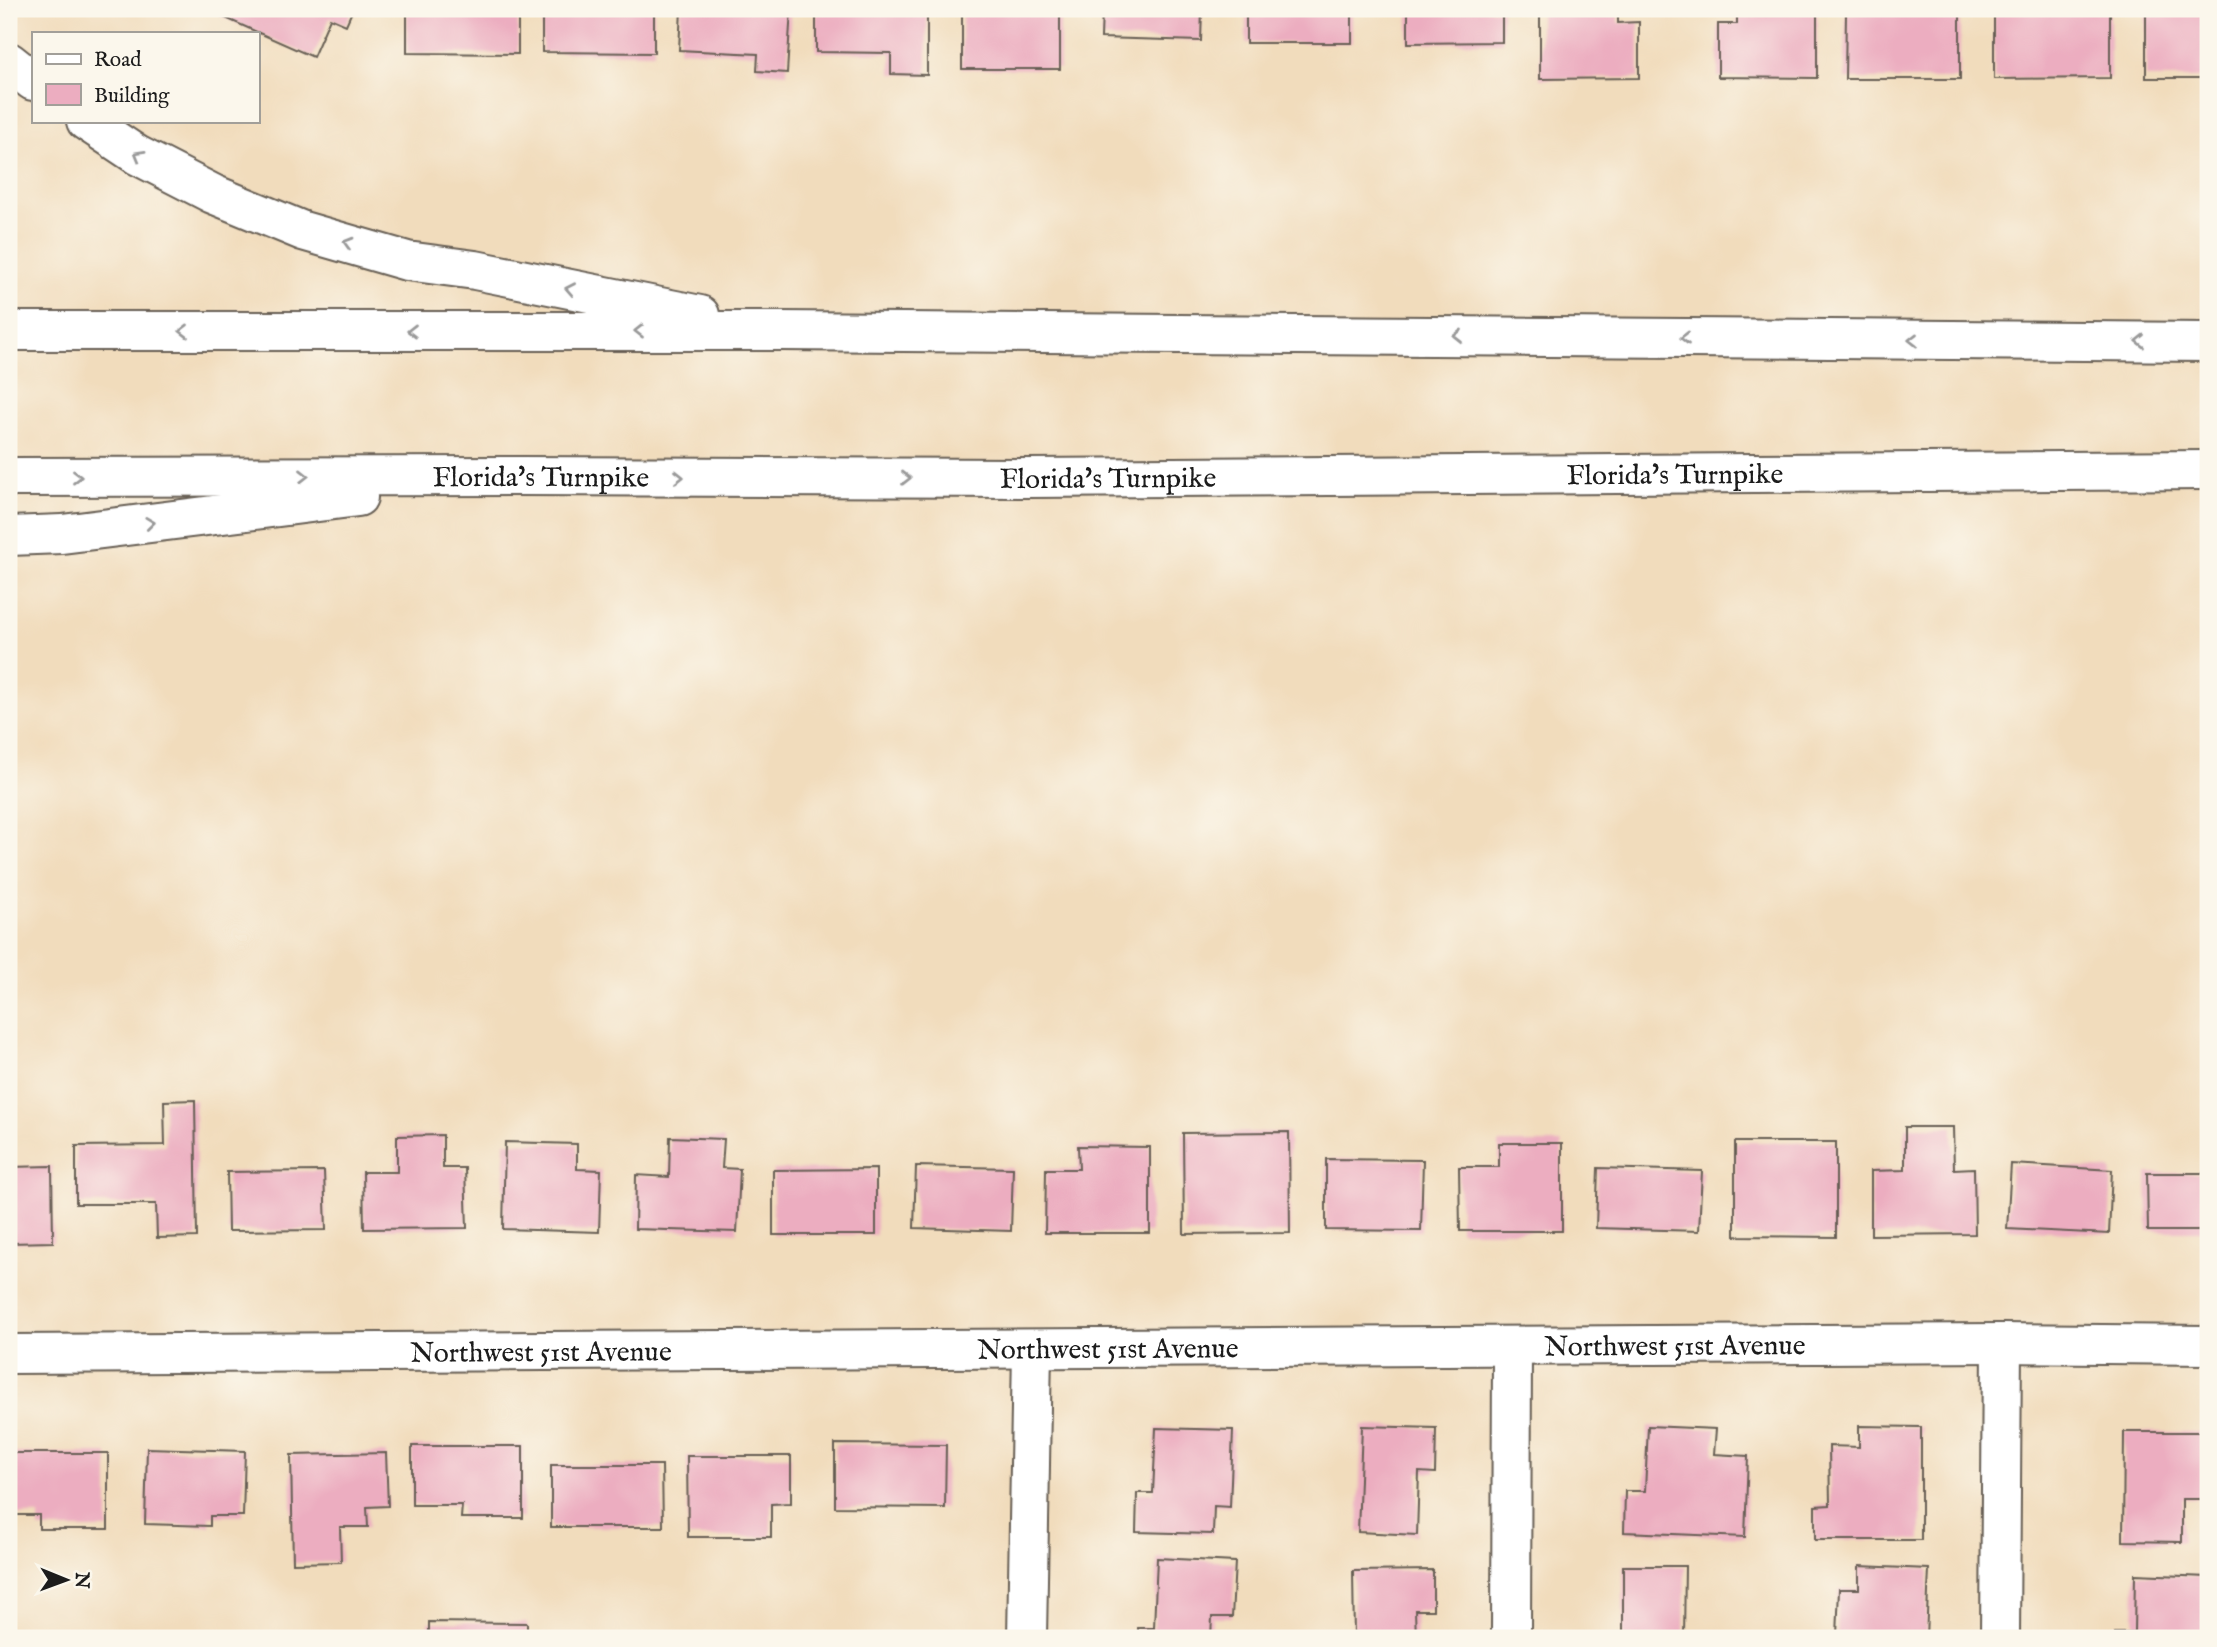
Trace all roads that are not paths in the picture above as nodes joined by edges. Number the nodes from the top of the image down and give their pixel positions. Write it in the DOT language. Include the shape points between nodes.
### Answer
graph roads {
  1 [pos="9,62"];
  2 [pos="32,80"];
  3 [pos="88,122"];
  4 [pos="9,331"];
  5 [pos="781,331"];
  6 [pos="2208,342"];
  7 [pos="2208,470"];
  8 [pos="520,476"];
  9 [pos="9,477"];
  10 [pos="9,537"];
  11 [pos="2002,1343"];
  12 [pos="2208,1345"];
  13 [pos="1512,1347"];
  14 [pos="1032,1349"];
  15 [pos="9,1354"];
  16 [pos="1027,1638"];
  17 [pos="1511,1638"];
  18 [pos="2000,1638"];
  1 -- 2 [label="main road"];
  5 -- 3 [label="main road, one-way" via="475,270 407,261 303,230 213,194 137,155"];
  5 -- 4 [label="main road, one-way"];
  6 -- 5 [label="main road, one-way"];
  8 -- 7 [label="main road, Florida's Turnpike, one-way" via="1030,478"];
  9 -- 8 [label="main road, Florida's Turnpike, one-way"];
  10 -- 8 [label="main road, one-way"];
  11 -- 12 [label="main road, Northwest 51st Avenue"];
  11 -- 13 [label="main road, Northwest 51st Avenue"];
  11 -- 18 [label="main road"];
  13 -- 14 [label="main road, Northwest 51st Avenue"];
  13 -- 17 [label="main road"];
  14 -- 15 [label="main road, Northwest 51st Avenue"];
  14 -- 16 [label="main road"];
}
